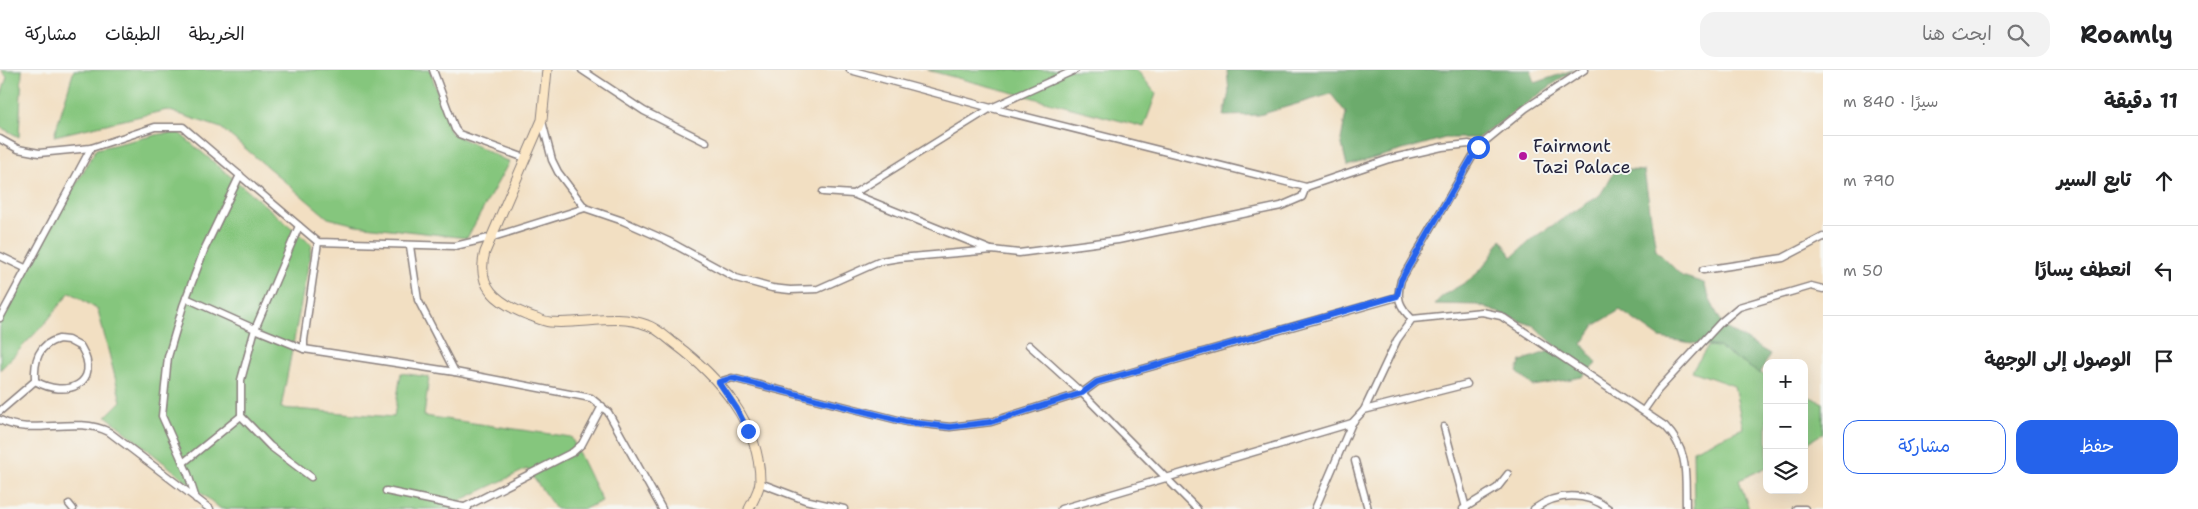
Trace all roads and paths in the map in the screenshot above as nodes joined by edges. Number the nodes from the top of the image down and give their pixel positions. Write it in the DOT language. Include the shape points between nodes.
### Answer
graph roads {
  1 [pos="433,70"];
  2 [pos="547,70"];
  3 [pos="582,70"];
  4 [pos="850,70"];
  5 [pos="1075,70"];
  6 [pos="1585,70"];
  7 [pos="991,108"];
  8 [pos="542,120"];
  9 [pos="0,139"];
  10 [pos="706,142"];
  11 [pos="1478,147"];
  12 [pos="91,148"];
  13 [pos="525,158"];
  14 [pos="240,175"];
  15 [pos="1306,187"];
  16 [pos="823,192"];
  17 [pos="853,194"];
  18 [pos="585,208"];
  19 [pos="299,226"];
  20 [pos="493,237"];
  21 [pos="1823,238"];
  22 [pos="318,242"];
  23 [pos="410,246"];
  24 [pos="992,250"];
  25 [pos="0,256"];
  26 [pos="25,268"];
  27 [pos="1703,270"];
  28 [pos="1823,289"];
  29 [pos="1397,296"];
  30 [pos="186,298"];
  31 [pos="0,318"];
  32 [pos="1412,319"];
  33 [pos="255,330"];
  34 [pos="1029,345"];
  35 [pos="304,349"];
  36 [pos="455,372"];
  37 [pos="36,380"];
  38 [pos="719,382"];
  39 [pos="1467,384"];
  40 [pos="1082,393"];
  41 [pos="602,406"];
  42 [pos="1364,410"];
  43 [pos="1644,410"];
  44 [pos="0,411"];
  45 [pos="241,416"];
  46 [pos="0,420"];
  47 [pos="1352,423"];
  48 [pos="1444,427"];
  49 [pos="1355,461"];
  50 [pos="183,463"];
  51 [pos="1508,474"];
  52 [pos="311,477"];
  53 [pos="1166,477"];
  54 [pos="760,483"];
  55 [pos="386,491"];
  56 [pos="196,499"];
  57 [pos="467,508"];
  58 [pos="1464,508"];
  59 [pos="210,509"];
  60 [pos="662,509"];
  61 [pos="749,509"];
  62 [pos="844,509"];
  63 [pos="1061,509"];
  64 [pos="1197,509"];
  65 [pos="1315,509"];
  66 [pos="1368,509"];
  67 [pos="1534,509"];
  68 [pos="1609,509"];
  69 [pos="1686,509"];
  70 [pos="1796,509"];
  71 [pos="1805,509"];
  1 -- 13 [label="street" via="459,134"];
  2 -- 8 [label="street"];
  3 -- 10 [label="street" via="614,94"];
  4 -- 7 [label="street"];
  5 -- 7 [label="street"];
  6 -- 11 [label="street" via="1526,108"];
  7 -- 15 [label="street"];
  7 -- 17 [label="street"];
  8 -- 13 [label="street"];
  8 -- 18 [label="street" via="552,160"];
  9 -- 12 [label="street" via="29,152"];
  11 -- 15 [label="street" via="1469,144 1442,147 1389,159"];
  11 -- 29 [label="street" via="1401,280"];
  12 -- 14 [label="street" via="155,127 183,126"];
  12 -- 26 [label="street"];
  13 -- 20 [label="street"];
  14 -- 19 [label="street"];
  14 -- 30 [label="street" via="205,248"];
  15 -- 24 [label="street" via="1302,197 1281,206 1118,240 1019,253"];
  16 -- 17 [label="street"];
  17 -- 24 [label="street"];
  18 -- 20 [label="street"];
  18 -- 24 [label="street" via="668,241 736,278 790,290 818,289 881,261"];
  19 -- 22 [label="street"];
  19 -- 33 [label="street"];
  20 -- 23 [label="street" via="455,246"];
  20 -- 38 [label="street" via="482,265 483,278 503,303 547,322 618,319 649,325 694,358"];
  21 -- 27 [label="street" via="1783,258"];
  22 -- 23 [label="street"];
  22 -- 35 [label="street"];
  23 -- 36 [label="street" via="418,300"];
  25 -- 26 [label="street"];
  26 -- 31 [label="street"];
  28 -- 43 [label="street" via="1811,286 1738,307 1658,390"];
  29 -- 32 [label="street" via="1402,310"];
  29 -- 40 [label="street" via="1097,382"];
  30 -- 33 [label="street"];
  30 -- 50 [label="street" via="168,357 162,416"];
  32 -- 42 [label="street" via="1397,340"];
  32 -- 43 [label="street" via="1482,312 1501,316"];
  33 -- 35 [label="street"];
  33 -- 45 [label="street" via="241,380"];
  34 -- 40 [label="street"];
  35 -- 36 [label="street"];
  36 -- 41 [label="street" via="584,395"];
  37 -- 37 [label="street" via="51,388 77,386 87,370 88,361 81,347 68,340 50,342 36,358"];
  37 -- 44 [label="street"];
  38 -- 40 [label="street" via="732,378 906,422 950,427 991,422"];
  38 -- 54 [label="street" via="737,409 756,450"];
  39 -- 42 [label="street"];
  40 -- 53 [label="street"];
  41 -- 57 [label="street" via="582,444 573,452"];
  41 -- 60 [label="street"];
  42 -- 47 [label="street"];
  43 -- 69 [label="street" via="1665,426 1680,444 1686,473"];
  45 -- 50 [label="street"];
  45 -- 52 [label="street" via="270,446"];
  46 -- 56 [label="street" via="27,425 100,427"];
  47 -- 53 [label="street"];
  47 -- 65 [label="street"];
  48 -- 58 [label="street"];
  49 -- 66 [label="street"];
  50 -- 56 [label="street"];
  51 -- 58 [label="street" via="1497,488"];
  53 -- 63 [label="street"];
  53 -- 64 [label="street"];
  54 -- 61 [label="street"];
  54 -- 62 [label="street" via="805,500"];
  55 -- 57 [label="street"];
  56 -- 59 [label="street"];
  67 -- 68 [label="street" via="1569,495 1591,498"];
  70 -- 71 [label="street"];
}
